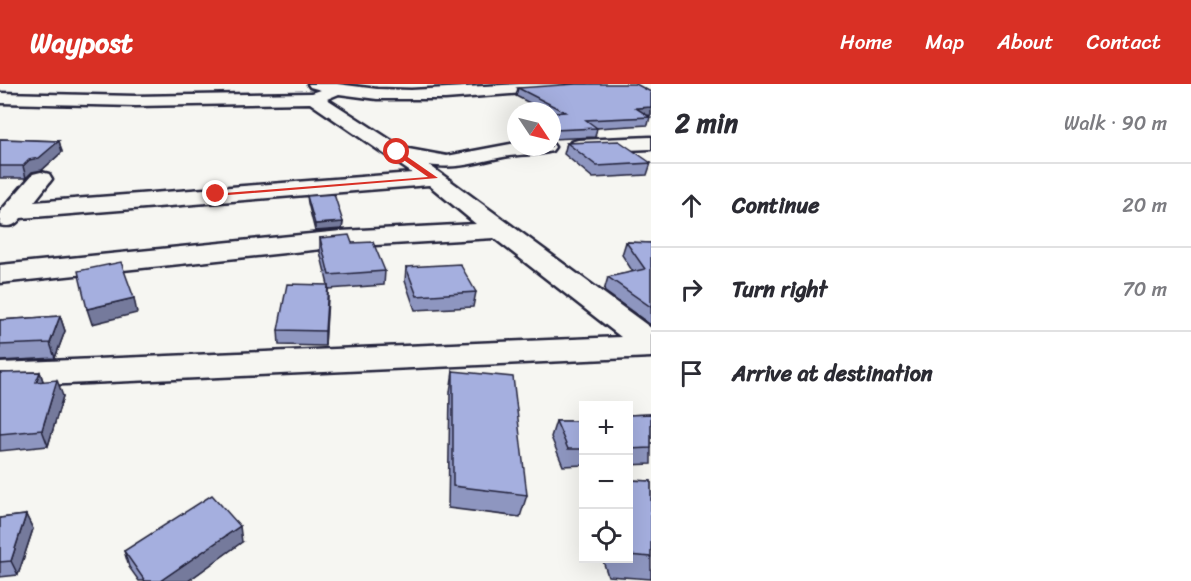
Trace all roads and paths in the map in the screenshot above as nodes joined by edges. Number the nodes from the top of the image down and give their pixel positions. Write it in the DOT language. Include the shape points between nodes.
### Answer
graph roads {
  1 [pos="577,84"];
  2 [pos="322,91"];
  3 [pos="0,98"];
  4 [pos="651,143"];
  5 [pos="561,147"];
  6 [pos="507,151"];
  7 [pos="438,172"];
  8 [pos="41,179"];
  9 [pos="7,219"];
  10 [pos="500,231"];
  11 [pos="0,274"];
  12 [pos="645,333"];
  13 [pos="0,375"];
  1 -- 2 [label="street" via="434,94"];
  2 -- 3 [label="street" via="136,101"];
  2 -- 7 [label="street" via="397,152"];
  4 -- 5 [label="street"];
  6 -- 7 [label="street"];
  7 -- 9 [label="street" via="150,198"];
  7 -- 10 [label="street"];
  8 -- 9 [label="street"];
  10 -- 11 [label="street" via="341,239"];
  10 -- 12 [label="street"];
  12 -- 13 [label="street"];
}
